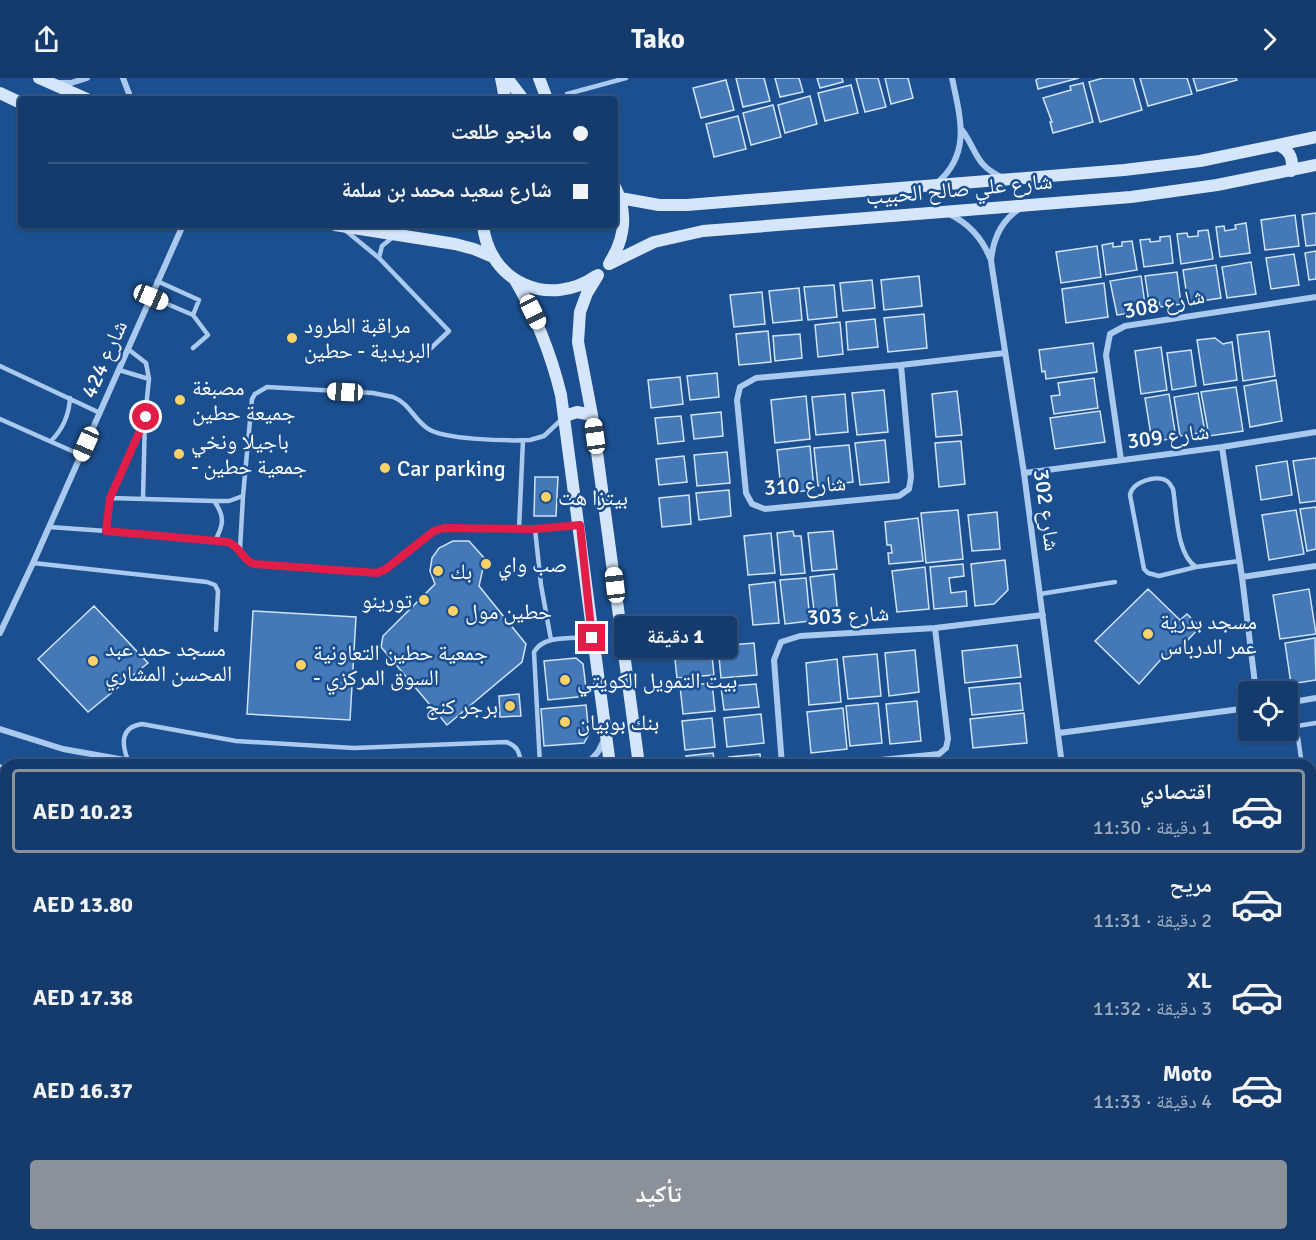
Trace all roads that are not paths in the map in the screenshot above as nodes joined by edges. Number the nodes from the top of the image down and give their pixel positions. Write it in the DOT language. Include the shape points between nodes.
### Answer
graph roads {
  1 [pos="87,78"];
  2 [pos="123,78"];
  3 [pos="501,78"];
  4 [pos="507,78"];
  5 [pos="626,78"];
  6 [pos="952,78"];
  7 [pos="45,80"];
  8 [pos="540,81"];
  9 [pos="0,93"];
  10 [pos="567,94"];
  11 [pos="80,96"];
  12 [pos="129,96"];
  13 [pos="504,96"];
  14 [pos="521,96"];
  15 [pos="542,96"];
  16 [pos="546,96"];
  17 [pos="18,102"];
  18 [pos="962,129"];
  19 [pos="1316,137"];
  20 [pos="1280,146"];
  21 [pos="1316,165"];
  22 [pos="1291,171"];
  23 [pos="1008,181"];
  24 [pos="934,185"];
  25 [pos="618,192"];
  26 [pos="1024,206"];
  27 [pos="945,212"];
  28 [pos="183,228"];
  29 [pos="341,228"];
  30 [pos="371,228"];
  31 [pos="484,228"];
  32 [pos="397,235"];
  33 [pos="493,257"];
  34 [pos="379,258"];
  35 [pos="991,261"];
  36 [pos="609,264"];
  37 [pos="598,275"];
  38 [pos="515,279"];
  39 [pos="157,282"];
  40 [pos="151,297"];
  41 [pos="1316,297"];
  42 [pos="193,315"];
  43 [pos="193,348"];
  44 [pos="128,350"];
  45 [pos="428,351"];
  46 [pos="1005,353"];
  47 [pos="901,365"];
  48 [pos="0,366"];
  49 [pos="119,370"];
  50 [pos="149,379"];
  51 [pos="70,398"];
  52 [pos="100,413"];
  53 [pos="592,415"];
  54 [pos="565,416"];
  55 [pos="146,417"];
  56 [pos="0,419"];
  57 [pos="1316,432"];
  58 [pos="523,440"];
  59 [pos="51,441"];
  60 [pos="1222,447"];
  61 [pos="81,455"];
  62 [pos="1121,460"];
  63 [pos="1024,473"];
  64 [pos="243,496"];
  65 [pos="110,498"];
  66 [pos="143,499"];
  67 [pos="214,501"];
  68 [pos="580,525"];
  69 [pos="49,527"];
  70 [pos="519,529"];
  71 [pos="535,529"];
  72 [pos="106,531"];
  73 [pos="215,541"];
  74 [pos="240,550"];
  75 [pos="1239,561"];
  76 [pos="33,563"];
  77 [pos="1316,566"];
  78 [pos="1196,567"];
  79 [pos="1242,577"];
  80 [pos="1115,582"];
  81 [pos="1040,594"];
  82 [pos="1043,615"];
  83 [pos="935,628"];
  84 [pos="216,630"];
  85 [pos="0,633"];
  86 [pos="592,638"];
  87 [pos="551,640"];
  88 [pos="1255,681"];
  89 [pos="1316,698"];
  90 [pos="1298,701"];
  91 [pos="1238,709"];
  92 [pos="1316,723"];
  93 [pos="1298,726"];
  94 [pos="0,729"];
  95 [pos="1059,733"];
  96 [pos="606,734"];
  97 [pos="1298,734"];
  98 [pos="122,759"];
  99 [pos="128,759"];
  100 [pos="520,759"];
  101 [pos="540,759"];
  102 [pos="592,759"];
  103 [pos="609,759"];
  104 [pos="638,759"];
  105 [pos="782,759"];
  106 [pos="890,759"];
  107 [pos="1061,759"];
  108 [pos="1301,759"];
  1 -- 7 [label="street" via="71,83"];
  2 -- 12 [label="street"];
  3 -- 13 [label="street"];
  4 -- 14 [label="street"];
  5 -- 10 [label="lane"];
  6 -- 18 [label="street"];
  7 -- 11 [label="street"];
  8 -- 15 [label="street"];
  8 -- 16 [label="street"];
  9 -- 17 [label="street"];
  18 -- 23 [label="street" via="982,164"];
  18 -- 24 [label="street" via="956,158"];
  19 -- 20 [label="street, شارع علي صالح الحبيب"];
  20 -- 22 [label="street" via="1292,159"];
  20 -- 23 [label="street, شارع علي صالح الحبيب" via="1188,162"];
  21 -- 22 [label="street, شارع علي صالح الحبيب"];
  22 -- 26 [label="street, شارع علي صالح الحبيب" via="1170,192"];
  23 -- 24 [label="street, شارع علي صالح الحبيب"];
  24 -- 25 [label="street, شارع علي صالح الحبيب" via="673,205 646,203"];
  25 -- 36 [label="street" via="623,233"];
  26 -- 27 [label="street, شارع علي صالح الحبيب"];
  26 -- 35 [label="street, شارع 302" via="999,230"];
  27 -- 35 [label="street, شارع 302" via="976,234"];
  27 -- 36 [label="street, شارع علي صالح الحبيب" via="686,233 654,242"];
  28 -- 39 [label="street, شارع 424"];
  29 -- 34 [label="lane"];
  30 -- 32 [label="street"];
  31 -- 33 [label="street"];
  32 -- 33 [label="street" via="455,244"];
  32 -- 34 [label="lane" via="386,241"];
  33 -- 38 [label="street"];
  34 -- 45 [label="lane" via="449,331"];
  35 -- 46 [label="street, شارع 302"];
  36 -- 37 [label="street"];
  37 -- 38 [label="street" via="579,286 557,291"];
  37 -- 53 [label="street" via="583,302 578,332"];
  38 -- 54 [label="street" via="547,347"];
  39 -- 40 [label="street, شارع 424"];
  39 -- 42 [label="lane" via="199,300"];
  40 -- 42 [label="lane"];
  40 -- 44 [label="street, شارع 424"];
  41 -- 62 [label="street, شارع 308" via="1125,326 1110,334 1106,355"];
  42 -- 43 [label="lane" via="208,335"];
  44 -- 49 [label="street, شارع 424"];
  44 -- 50 [label="lane" via="146,363"];
  46 -- 47 [label="street, شارع 310"];
  46 -- 63 [label="street, شارع 302"];
  47 -- 47 [label="street, شارع 310" via="756,378 740,387 737,400 746,493 752,504 765,509 899,496 909,489"];
  48 -- 51 [label="lane"];
  49 -- 50 [label="lane"];
  49 -- 52 [label="street, شارع 424"];
  50 -- 55 [label="lane"];
  51 -- 52 [label="lane"];
  51 -- 59 [label="lane" via="70,410 61,431"];
  52 -- 61 [label="street, شارع 424"];
  53 -- 54 [label="street" via="577,411"];
  53 -- 104 [label="street"];
  54 -- 58 [label="lane" via="544,436"];
  54 -- 68 [label="street"];
  55 -- 65 [label="lane"];
  55 -- 66 [label="lane"];
  56 -- 59 [label="lane"];
  57 -- 60 [label="street, شارع 309"];
  58 -- 64 [label="lane" via="436,433 403,400 393,397 267,387 252,399"];
  58 -- 70 [label="lane"];
  59 -- 61 [label="lane"];
  60 -- 62 [label="street, شارع 309"];
  60 -- 75 [label="street"];
  61 -- 69 [label="street, شارع 424"];
  62 -- 63 [label="street, شارع 309"];
  63 -- 81 [label="street, شارع 302"];
  64 -- 67 [label="lane"];
  64 -- 74 [label="lane"];
  65 -- 66 [label="lane"];
  65 -- 72 [label="lane"];
  66 -- 67 [label="lane"];
  67 -- 73 [label="lane" via="223,519"];
  68 -- 71 [label="lane"];
  68 -- 86 [label="street"];
  69 -- 72 [label="lane"];
  69 -- 76 [label="street, شارع 424"];
  70 -- 71 [label="lane"];
  70 -- 74 [label="lane" via="459,527 434,531 377,573 254,564"];
  71 -- 87 [label="lane"];
  72 -- 73 [label="lane"];
  73 -- 74 [label="lane" via="233,544"];
  75 -- 78 [label="lane"];
  75 -- 79 [label="street"];
  76 -- 84 [label="lane" via="207,582 218,591"];
  76 -- 85 [label="street, شارع 424"];
  77 -- 79 [label="street"];
  78 -- 78 [label="lane" via="1183,552 1169,482 1138,482 1130,495 1144,569 1159,576"];
  79 -- 88 [label="street"];
  80 -- 81 [label="lane"];
  81 -- 82 [label="street, شارع 302"];
  82 -- 83 [label="street, شارع 303"];
  82 -- 95 [label="street, شارع 302"];
  83 -- 105 [label="street, شارع 303" via="800,636 781,642 774,660"];
  83 -- 106 [label="street" via="946,748 939,754"];
  86 -- 87 [label="lane"];
  86 -- 96 [label="street"];
  87 -- 101 [label="lane" via="539,645 534,657"];
  89 -- 90 [label="street"];
  91 -- 95 [label="street"];
  92 -- 93 [label="lane"];
  94 -- 98 [label="street" via="63,749"];
  95 -- 107 [label="street, شارع 302"];
  96 -- 102 [label="street"];
  96 -- 103 [label="street"];
  97 -- 108 [label="lane"];
  99 -- 100 [label="lane" via="123,741 126,732 142,724 237,741 354,748 506,742 514,745"];
}
